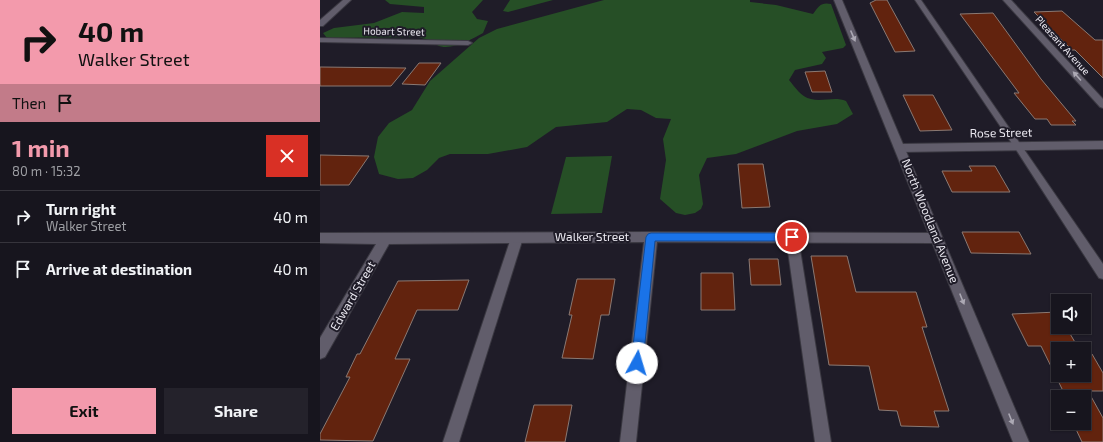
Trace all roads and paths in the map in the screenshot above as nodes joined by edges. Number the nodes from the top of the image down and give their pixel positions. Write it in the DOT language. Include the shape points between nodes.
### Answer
graph roads {
  1 [pos="347,0"];
  2 [pos="838,0"];
  3 [pos="918,0"];
  4 [pos="1007,0"];
  5 [pos="320,24"];
  6 [pos="320,40"];
  7 [pos="468,43"];
  8 [pos="1103,105"];
  9 [pos="1103,145"];
  10 [pos="1018,146"];
  11 [pos="900,148"];
  12 [pos="651,237"];
  13 [pos="792,237"];
  14 [pos="320,238"];
  15 [pos="517,238"];
  16 [pos="936,238"];
  17 [pos="386,239"];
  18 [pos="1103,274"];
  19 [pos="320,352"];
  20 [pos="452,442"];
  21 [pos="628,442"];
  22 [pos="823,442"];
  23 [pos="1021,442"];
  1 -- 5 [label="street"];
  2 -- 11 [label="street, North Woodland Avenue, one-way"];
  3 -- 10 [label="lane"];
  8 -- 4 [label="street, Pleasant Avenue, one-way"];
  6 -- 7 [label="street, Hobart Street"];
  9 -- 10 [label="street, Rose Street"];
  10 -- 11 [label="street, Rose Street"];
  10 -- 18 [label="lane"];
  11 -- 16 [label="street, North Woodland Avenue"];
  12 -- 13 [label="street, Walker Street"];
  12 -- 15 [label="street, Walker Street"];
  12 -- 21 [label="street"];
  13 -- 16 [label="street, Walker Street"];
  13 -- 22 [label="lane"];
  14 -- 17 [label="street, Walker Street"];
  15 -- 17 [label="street, Walker Street"];
  15 -- 20 [label="lane"];
  16 -- 23 [label="street, North Woodland Avenue, one-way"];
  17 -- 19 [label="street, Edward Street"];
}
